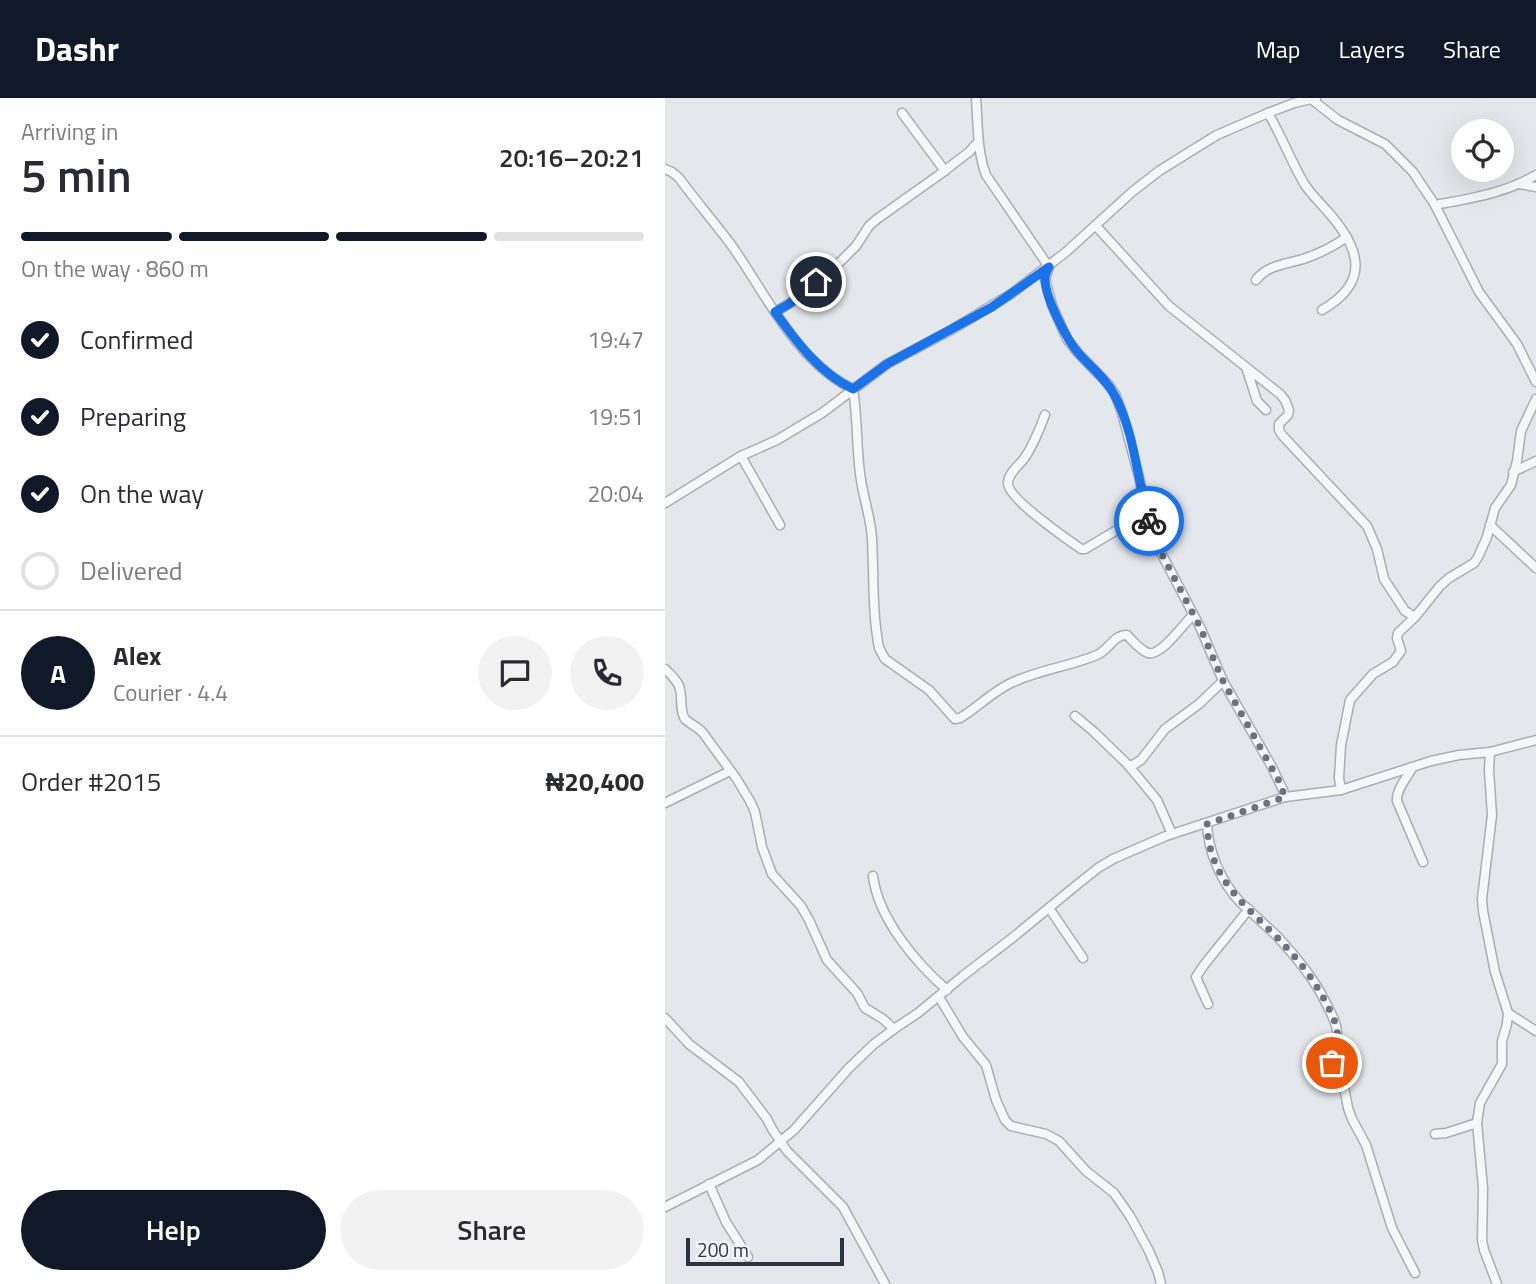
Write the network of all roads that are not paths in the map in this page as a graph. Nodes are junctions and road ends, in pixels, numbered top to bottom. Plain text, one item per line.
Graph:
1 (976, 98) edge
2 (1313, 99) edge
3 (902, 113) dead end
4 (1268, 113) junction
5 (978, 142) junction
6 (969, 152) junction
7 (981, 158) junction
8 (665, 169) edge
9 (945, 171) junction
10 (1536, 175) edge
11 (1519, 184) junction
12 (1536, 187) edge
13 (1435, 205) junction
14 (1095, 226) junction
15 (1347, 237) junction
16 (1049, 267) junction
17 (1256, 280) dead end
18 (1322, 310) dead end
19 (775, 312) junction
20 (1248, 370) junction
21 (1536, 382) edge
22 (853, 389) junction
23 (1536, 399) edge
24 (1265, 410) dead end
25 (1045, 415) dead end
26 (741, 456) junction
27 (1536, 461) edge
28 (1513, 472) junction
29 (665, 503) edge
30 (1147, 514) junction
31 (1490, 525) junction
32 (780, 526) dead end
33 (1536, 568) edge
34 (1193, 615) junction
35 (1415, 617) junction
36 (665, 668) edge
37 (1223, 681) junction
38 (1075, 716) dead end
39 (1536, 740) edge
40 (1490, 751) junction
41 (1128, 765) junction
42 (1413, 767) junction
43 (730, 771) junction
44 (1341, 790) junction
45 (1285, 797) junction
46 (665, 803) edge
47 (1207, 824) junction
48 (1172, 834) junction
49 (1423, 862) dead end
50 (873, 876) dead end
51 (1048, 908) junction
52 (1249, 909) junction
53 (1083, 958) dead end
54 (943, 993) junction
55 (1208, 1004) dead end
56 (1508, 1013) junction
57 (665, 1018) edge
58 (894, 1029) junction
59 (1536, 1031) edge
60 (1477, 1123) junction
61 (1435, 1134) dead end
62 (781, 1141) junction
63 (709, 1184) junction
64 (665, 1207) edge
65 (748, 1257) dead end
66 (1415, 1273) dead end
67 (885, 1284) edge
68 (1161, 1284) edge
69 (1497, 1284) edge

1 - 5 street
2 - 4 street
2 - 13 street
3 - 9 street
4 - 14 street
4 - 15 street
5 - 6 street
5 - 7 street
6 - 7 street
6 - 9 street
7 - 16 street
8 - 19 street
9 - 19 street
10 - 11 street
11 - 12 street
11 - 13 street
13 - 21 street
14 - 16 street
14 - 20 street
15 - 17 street
15 - 18 street
16 - 22 street
16 - 30 street
19 - 22 street
20 - 24 street
20 - 35 street
22 - 26 street
22 - 34 street
23 - 28 street
25 - 30 street
26 - 29 street
26 - 32 street
27 - 28 street
28 - 31 street
30 - 34 street
31 - 33 street
31 - 35 street
34 - 37 street
35 - 44 street
36 - 43 street
37 - 41 street
37 - 45 street
38 - 41 street
39 - 40 street
40 - 42 street
40 - 56 street
41 - 48 street
42 - 44 street
42 - 49 street
43 - 46 street
43 - 58 street
44 - 45 street
45 - 47 street
47 - 48 street
47 - 52 street
48 - 51 street
50 - 54 street
51 - 53 street
51 - 54 street
52 - 55 street
52 - 66 street
54 - 58 street
54 - 68 street
56 - 59 street
56 - 60 street
57 - 62 street
58 - 62 street
60 - 61 street
60 - 69 street
62 - 63 street
62 - 67 street
63 - 64 street
63 - 65 street

